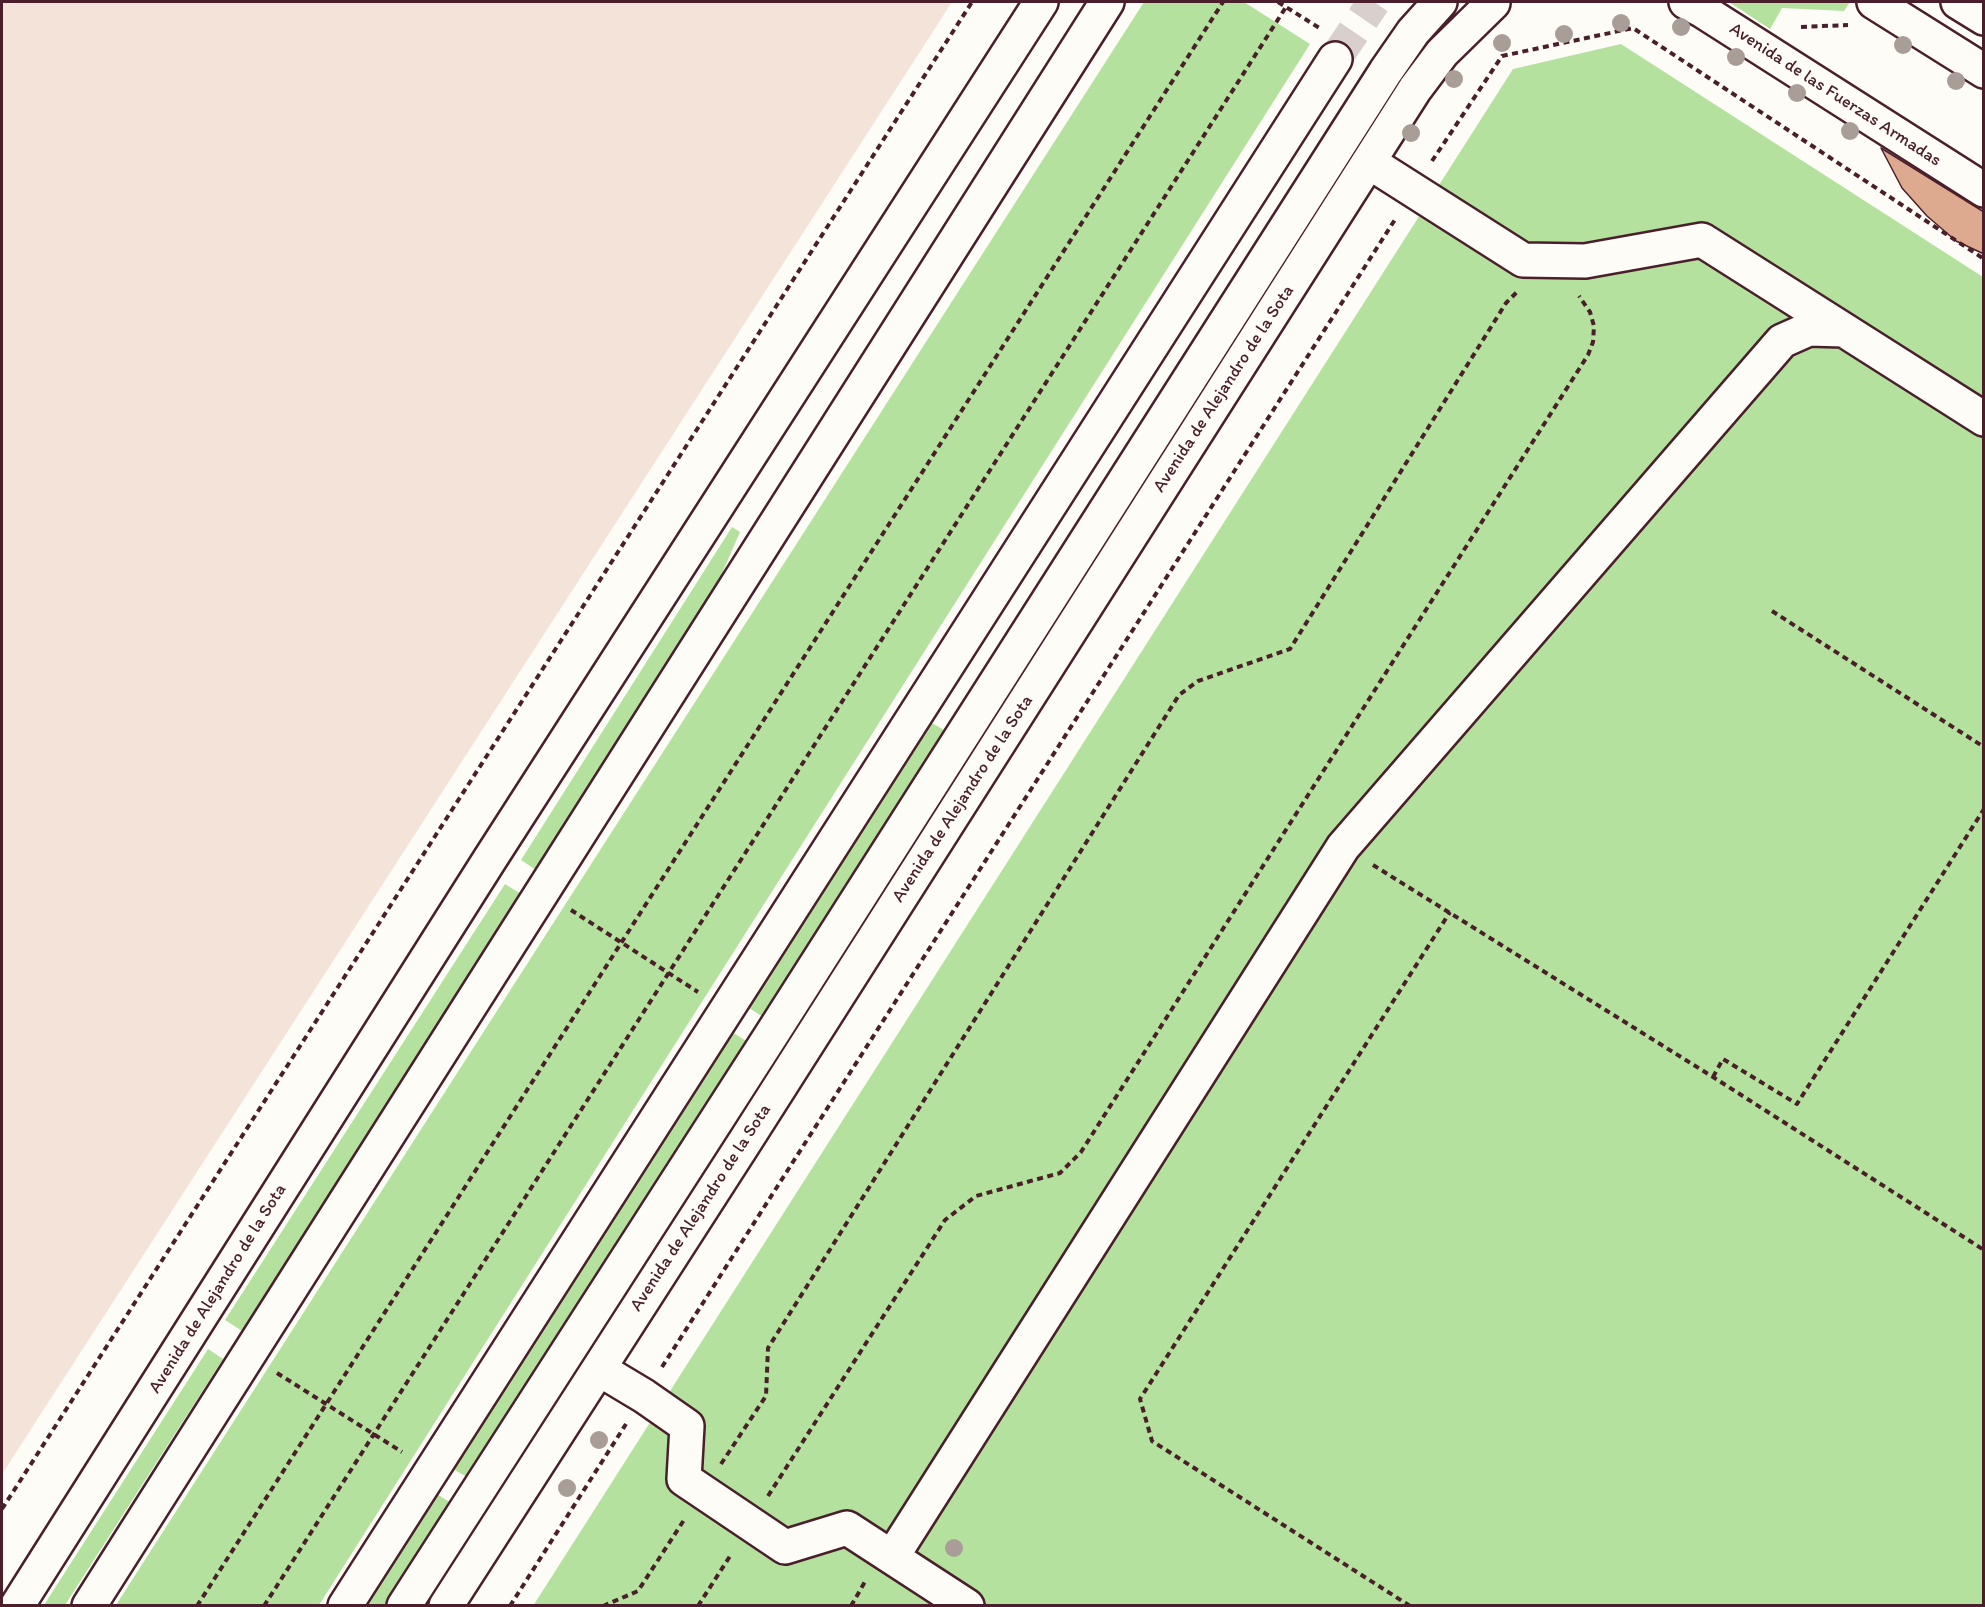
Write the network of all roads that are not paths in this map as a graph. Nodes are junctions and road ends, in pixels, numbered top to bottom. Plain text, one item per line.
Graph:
1 (1041, 2) edge
2 (1107, 2) edge
3 (1439, 2) edge
4 (1503, 2) edge
5 (1686, 2) edge
6 (1958, 2) edge
7 (1867, 13) edge
8 (1983, 18) edge
9 (1335, 59) tunnel mouth
10 (1983, 71) edge
11 (1369, 162) junction
12 (1983, 190) edge
13 (1844, 330) junction
14 (1983, 419) edge
15 (599, 1369) junction
16 (892, 1557) junction
17 (17, 1605) edge
18 (89, 1605) edge
19 (345, 1605) edge
20 (404, 1605) edge
21 (446, 1605) edge
22 (968, 1605) edge

1 - 17 street, Avenida de Alejandro de la Sota
2 - 18 street
3 - 4 street
3 - 20 street, Avenida de Alejandro de la Sota
4 - 11 street, Avenida de Alejandro de la Sota
5 - 12 street, Avenida de las Fuerzas Armadas
6 - 8 street
7 - 10 street
9 - 19 street
11 - 13 street
11 - 15 street, Avenida de Alejandro de la Sota
13 - 14 street
13 - 16 street
15 - 16 street
15 - 21 street, Avenida de Alejandro de la Sota
16 - 22 street

